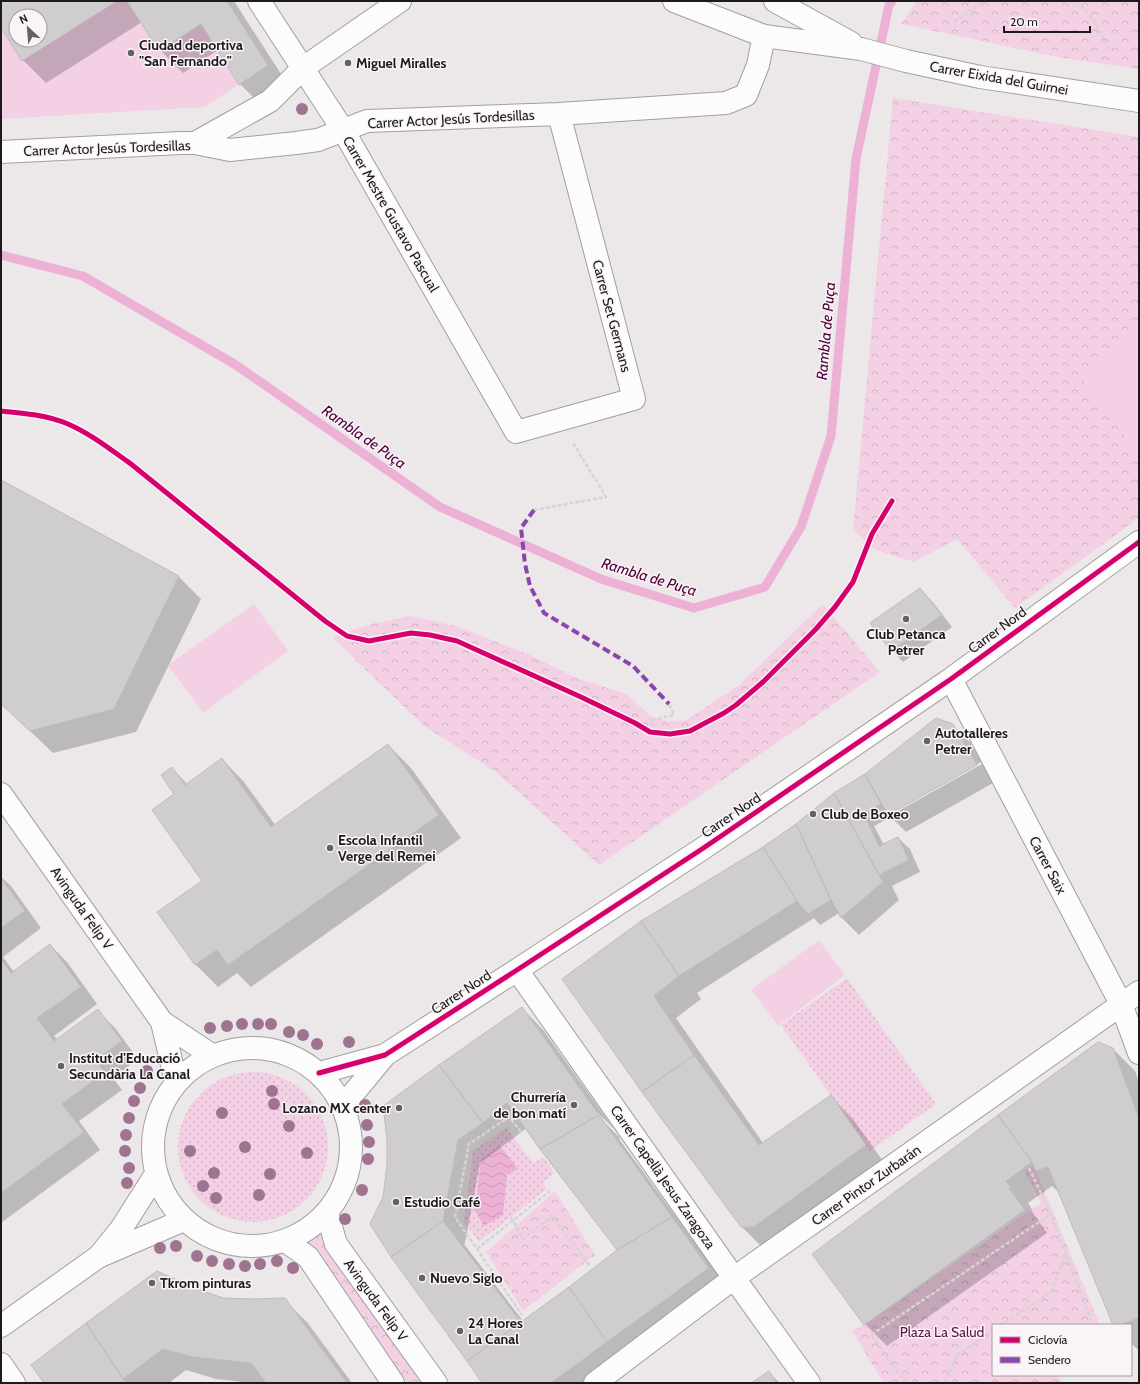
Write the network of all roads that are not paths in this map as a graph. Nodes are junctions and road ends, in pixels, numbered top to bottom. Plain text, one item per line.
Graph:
1 (259, 1) edge
2 (400, 1) edge
3 (674, 1) edge
4 (775, 1) edge
5 (799, 8) edge
6 (764, 36) junction
7 (861, 48) junction
8 (303, 68) junction
9 (1139, 101) edge
10 (559, 114) junction
11 (343, 130) junction
12 (195, 143) junction
13 (1, 152) edge
14 (516, 432) joint
15 (1139, 542) edge
16 (950, 679) junction
17 (1, 794) edge
18 (517, 970) junction
19 (1139, 992) edge
20 (1121, 1004) junction
21 (162, 1022) junction
22 (1139, 1053) edge
23 (385, 1055) junction
24 (213, 1056) junction
25 (319, 1073) junction
26 (176, 1082) junction
27 (343, 1106) junction
28 (156, 1174) junction
29 (326, 1212) junction
30 (184, 1220) junction
31 (285, 1241) junction
32 (98, 1257) junction
33 (734, 1278) junction
34 (1, 1326) edge
35 (1, 1364) edge
36 (14, 1383) edge
37 (393, 1383) edge
38 (436, 1383) edge
39 (595, 1383) edge
40 (809, 1383) edge

1 - 8 street, Carrer Mestre Gustavo Pascual
2 - 8 street
3 - 6 street
4 - 5 street
5 - 7 street
6 - 7 street
6 - 10 street, Carrer Actor Jesús Tordesillas
7 - 9 street, Carrer Eixida del Guirnei
8 - 11 street, Carrer Mestre Gustavo Pascual
8 - 12 street
10 - 11 street, Carrer Actor Jesús Tordesillas
10 - 14 street, Carrer Set Germans
11 - 12 street, Carrer Actor Jesús Tordesillas
11 - 14 street, Carrer Mestre Gustavo Pascual
12 - 13 street, Carrer Actor Jesús Tordesillas
15 - 16 street, Carrer Nord
16 - 18 street, Carrer Nord
16 - 20 street, Carrer Saix
17 - 21 street, Avinguda Felip V
18 - 23 street, Carrer Nord
18 - 33 street, Carrer Capellà Jesus Zaragoza
19 - 20 street, Carrer Pintor Zurbarán
20 - 22 street, Carrer Saix
20 - 33 street, Carrer Pintor Zurbarán
21 - 24 street, Avinguda Felip V
21 - 26 street, Avinguda Felip V
23 - 25 street, Carrer Nord
23 - 27 street, Carrer Nord
24 - 25 street
24 - 26 street
25 - 27 street
26 - 28 street
27 - 29 street
28 - 30 street
28 - 32 street
29 - 31 street
29 - 38 street, Avinguda Felip V
30 - 31 street
30 - 32 street
31 - 37 street
32 - 34 street
33 - 39 street, Carrer Pintor Zurbarán
33 - 40 street, Carrer Capellà Jesus Zaragoza
35 - 36 street

